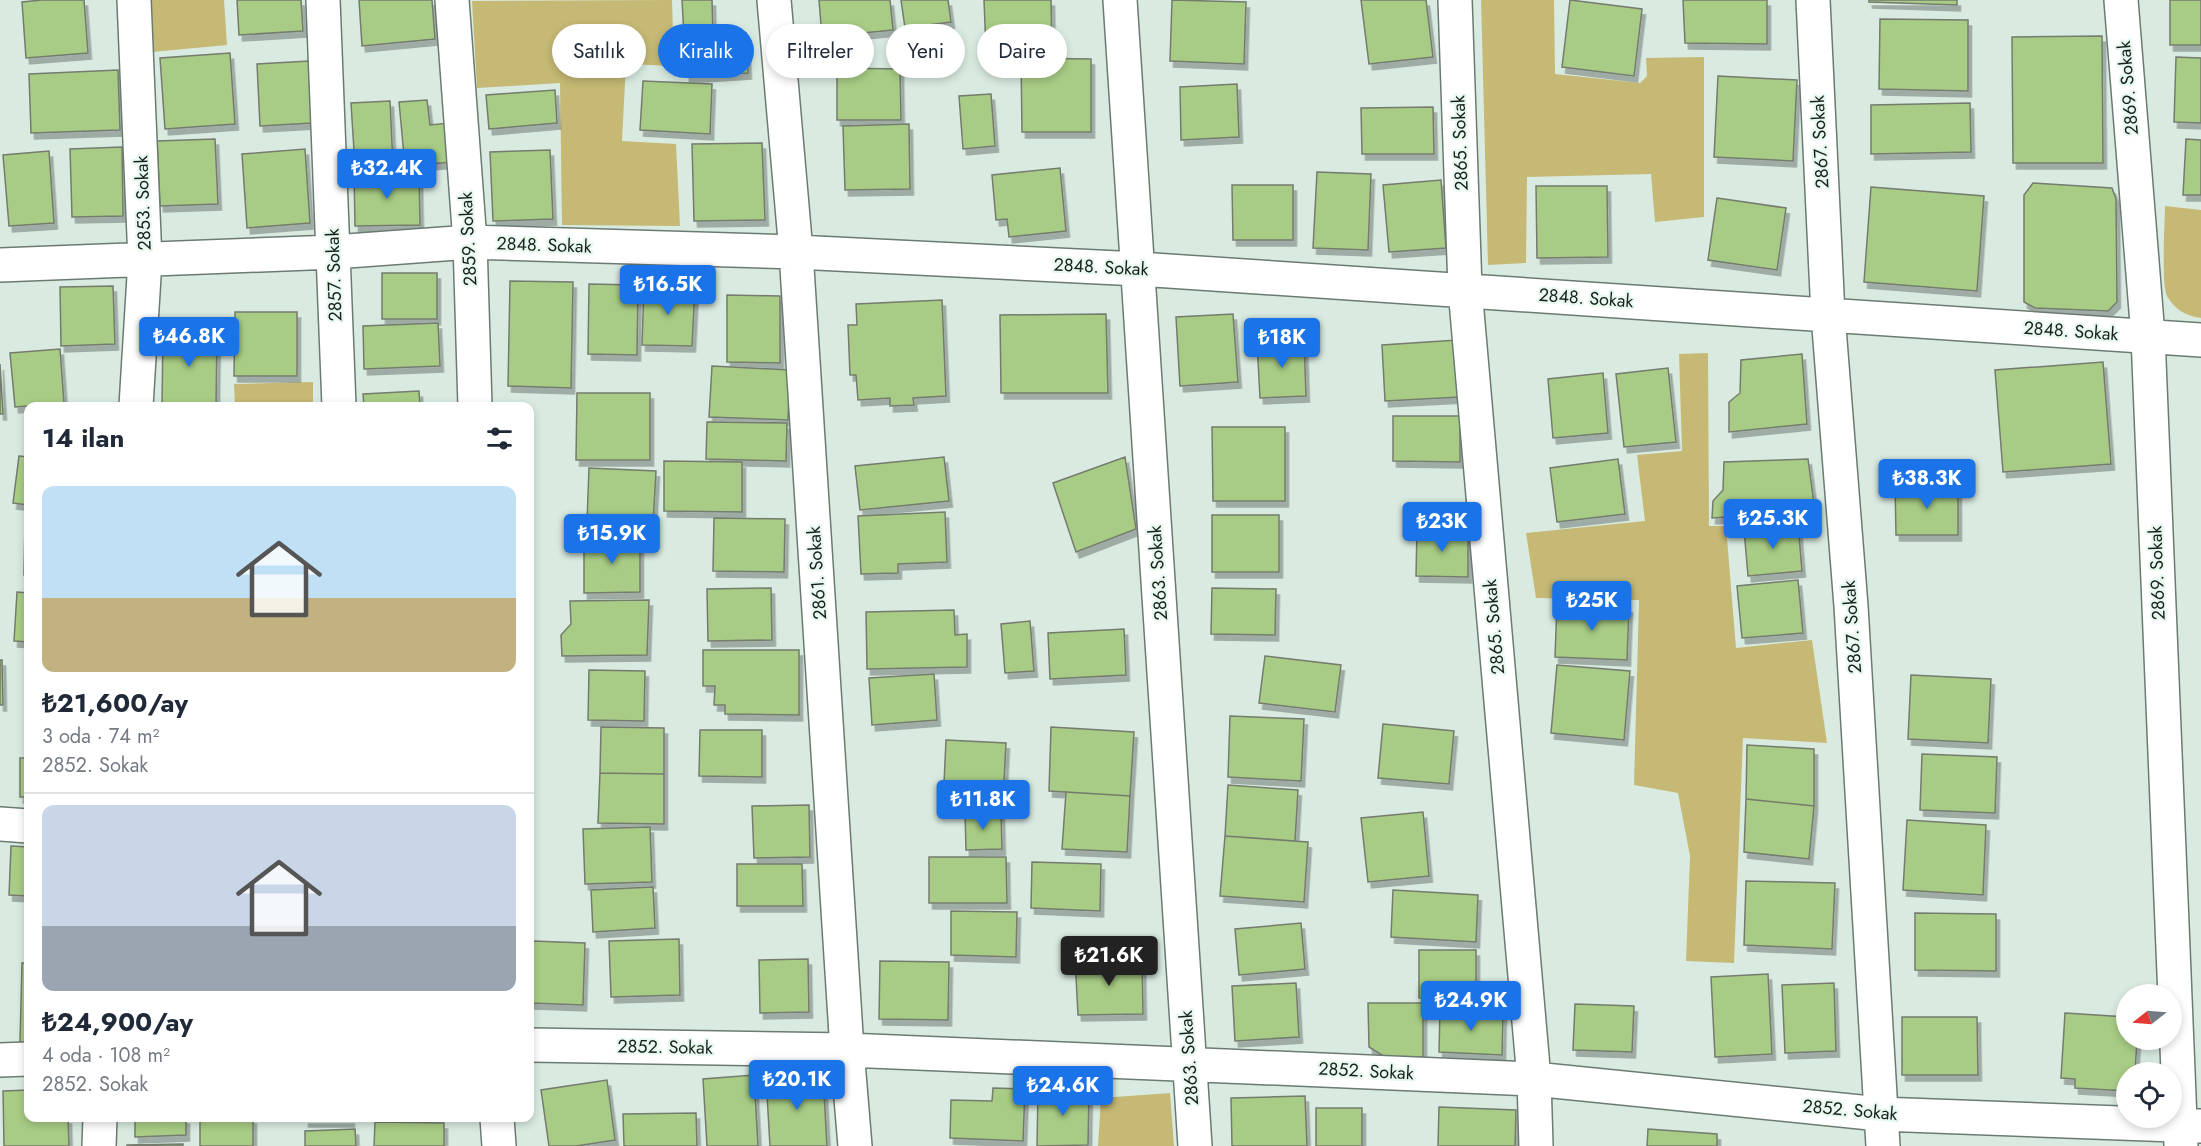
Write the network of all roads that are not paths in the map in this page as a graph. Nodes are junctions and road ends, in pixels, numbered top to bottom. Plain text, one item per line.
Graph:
1 (134, 0) edge
2 (323, 0) edge
3 (452, 0) edge
4 (774, 0) edge
5 (1120, 0) edge
6 (1455, 0) edge
7 (1813, 0) edge
8 (2121, 0) edge
9 (470, 242) junction
10 (334, 252) junction
11 (796, 252) junction
12 (145, 260) junction
13 (0, 265) edge
14 (1139, 269) junction
15 (1465, 289) junction
16 (1828, 315) junction
17 (2148, 336) junction
18 (2201, 340) edge
19 (136, 402) edge
20 (339, 402) edge
21 (475, 402) edge
22 (0, 824) edge
23 (24, 826) edge
24 (534, 1045) edge
25 (847, 1050) junction
26 (24, 1059) edge
27 (0, 1060) edge
28 (1189, 1063) junction
29 (1534, 1079) junction
30 (1880, 1114) junction
31 (100, 1122) edge
32 (497, 1122) edge
33 (2187, 1132) edge
34 (99, 1146) edge
35 (499, 1146) edge
36 (855, 1146) edge
37 (1195, 1146) edge
38 (1536, 1146) edge
39 (1883, 1146) edge

1 - 12 street, 2853. Sokak
2 - 10 street, 2857. Sokak
3 - 9 street, 2859. Sokak
4 - 11 street, 2861. Sokak
5 - 14 street, 2863. Sokak
6 - 15 street, 2865. Sokak
7 - 16 street, 2867. Sokak
8 - 17 street, 2869. Sokak
9 - 10 street, 2848. Sokak
9 - 11 street, 2848. Sokak
9 - 21 street, 2859. Sokak
10 - 12 street, 2848. Sokak
10 - 20 street, 2857. Sokak
11 - 14 street, 2848. Sokak
11 - 25 street, 2861. Sokak
12 - 13 street, 2848. Sokak
12 - 19 street, 2853. Sokak
14 - 15 street, 2848. Sokak
14 - 28 street, 2863. Sokak
15 - 16 street, 2848. Sokak
15 - 29 street, 2865. Sokak
16 - 17 street, 2848. Sokak
16 - 30 street, 2867. Sokak
17 - 18 street, 2848. Sokak
17 - 33 street, 2869. Sokak
22 - 23 street
24 - 25 street, 2852. Sokak
25 - 28 street, 2852. Sokak
25 - 36 street, 2861. Sokak
26 - 27 street
28 - 29 street, 2852. Sokak
28 - 37 street, 2863. Sokak
29 - 30 street, 2852. Sokak
29 - 38 street, 2865. Sokak
30 - 33 street, 2852. Sokak
30 - 39 street, 2867. Sokak
31 - 34 street
32 - 35 street

